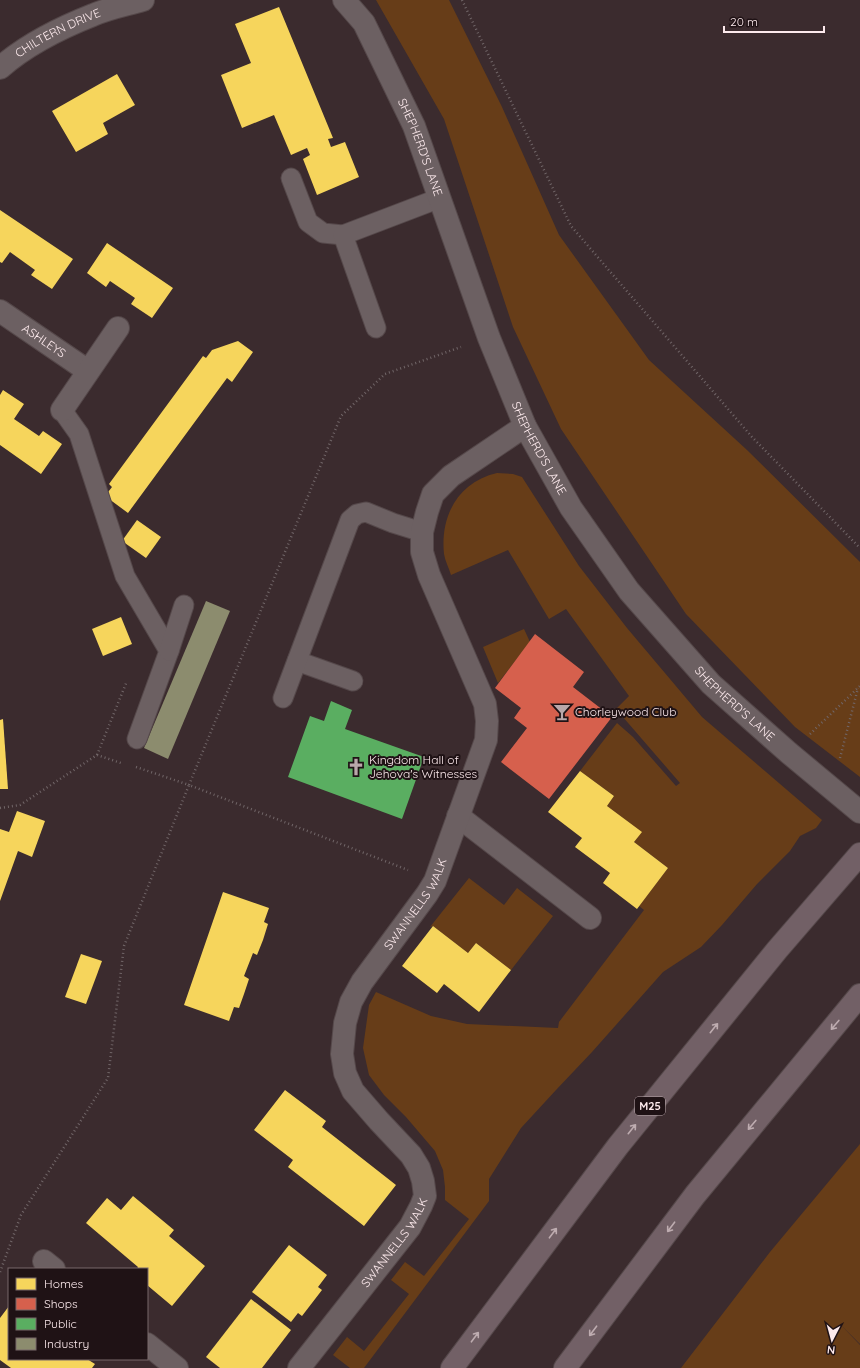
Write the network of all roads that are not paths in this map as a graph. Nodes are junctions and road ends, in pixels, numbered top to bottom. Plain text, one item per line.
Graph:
1 (143, 0) edge
2 (344, 0) edge
3 (0, 68) edge
4 (291, 178) dead end
5 (440, 198) junction
6 (344, 235) junction
7 (0, 311) edge
8 (118, 328) dead end
9 (376, 328) dead end
10 (88, 371) junction
11 (62, 410) joint
12 (525, 426) junction
13 (422, 532) junction
14 (184, 605) dead end
15 (169, 651) junction
16 (297, 661) junction
17 (353, 681) dead end
18 (283, 698) dead end
19 (137, 739) dead end
20 (860, 812) edge
21 (458, 816) junction
22 (860, 854) edge
23 (590, 918) dead end
24 (860, 995) edge
25 (148, 1345) edge
26 (177, 1368) edge
27 (299, 1368) edge
28 (452, 1368) edge
29 (565, 1368) edge

1 - 3 street, CHILTERN DRIVE
2 - 5 street, SHEPHERD'S LANE
4 - 6 lane
5 - 6 lane
5 - 12 street, SHEPHERD'S LANE
6 - 9 lane
7 - 10 street, ASHLEYS
8 - 10 street
10 - 11 street
11 - 15 lane
12 - 13 street, SWANNELLS WALK
12 - 20 street, SHEPHERD'S LANE
13 - 16 lane
13 - 21 street, SWANNELLS WALK
14 - 15 lane
15 - 19 lane
16 - 17 lane
16 - 18 lane
21 - 23 street
21 - 27 street, SWANNELLS WALK
28 -> 22 highway, M25
24 -> 29 highway
25 - 26 street

